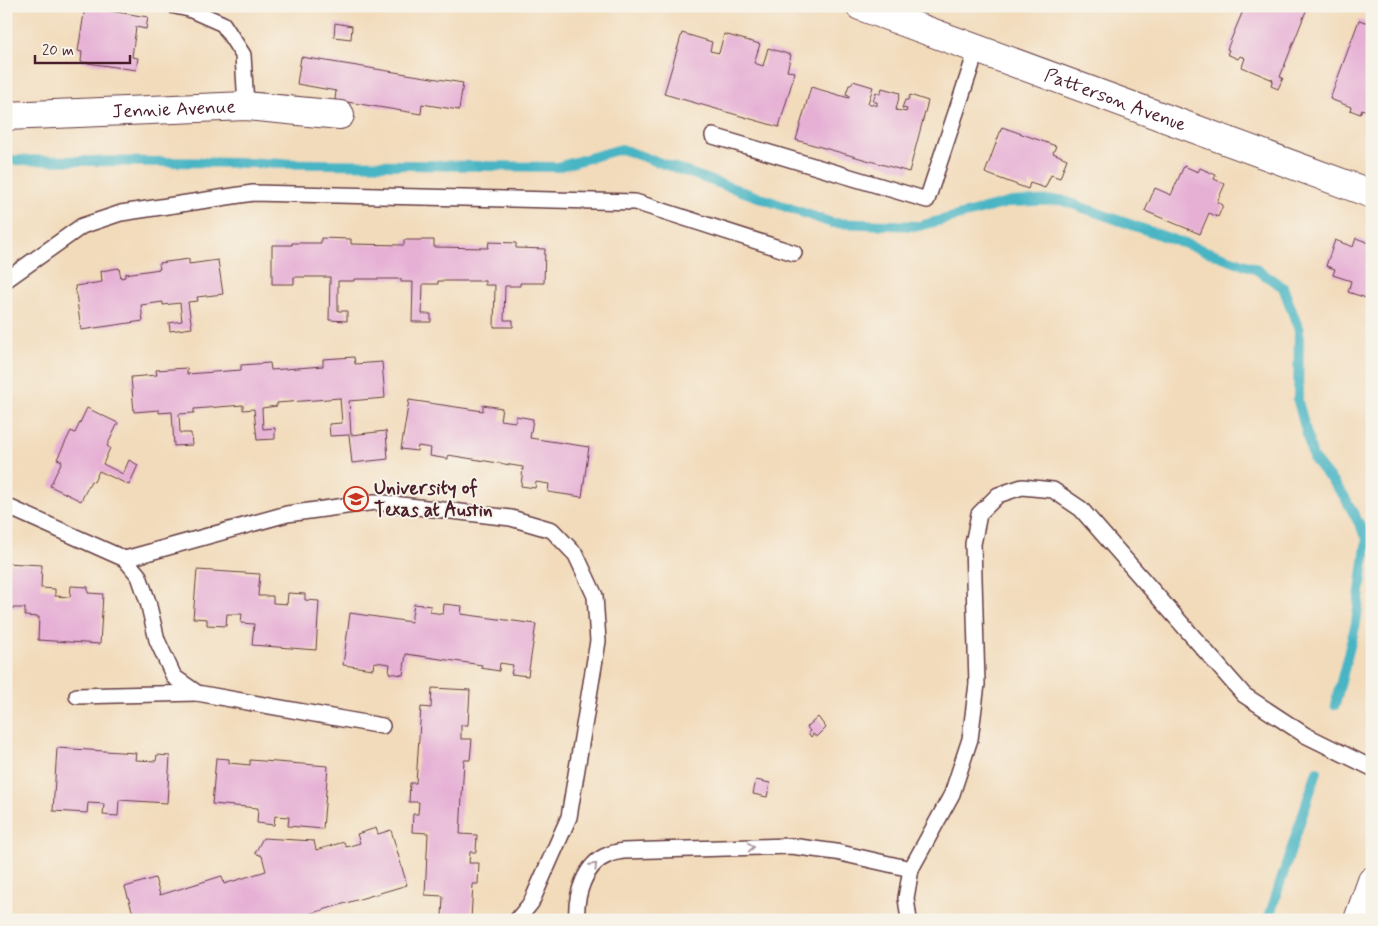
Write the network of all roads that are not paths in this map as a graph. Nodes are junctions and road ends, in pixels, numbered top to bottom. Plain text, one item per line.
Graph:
1 (175, 6) edge
2 (860, 6) edge
3 (977, 49) junction
4 (246, 106) junction
5 (340, 115) dead end
6 (6, 116) edge
7 (714, 136) dead end
8 (1371, 193) edge
9 (794, 253) dead end
10 (6, 280) edge
11 (6, 506) edge
12 (124, 559) junction
13 (198, 693) junction
14 (77, 696) dead end
15 (382, 726) dead end
16 (1372, 768) edge
17 (911, 869) junction
18 (1372, 881) edge
19 (517, 920) edge
20 (577, 920) edge
21 (909, 920) edge
22 (1358, 920) edge

1 - 4 lane
2 - 3 street, Patterson Avenue
3 - 7 lane
3 - 8 street, Patterson Avenue
4 - 5 street, Jennie Avenue
4 - 6 street, Jennie Avenue
9 - 10 lane
11 - 12 lane
12 - 13 lane
12 - 19 lane
13 - 14 lane
13 - 15 lane
16 - 17 lane
20 -> 17 lane
17 - 21 lane
18 - 22 street

